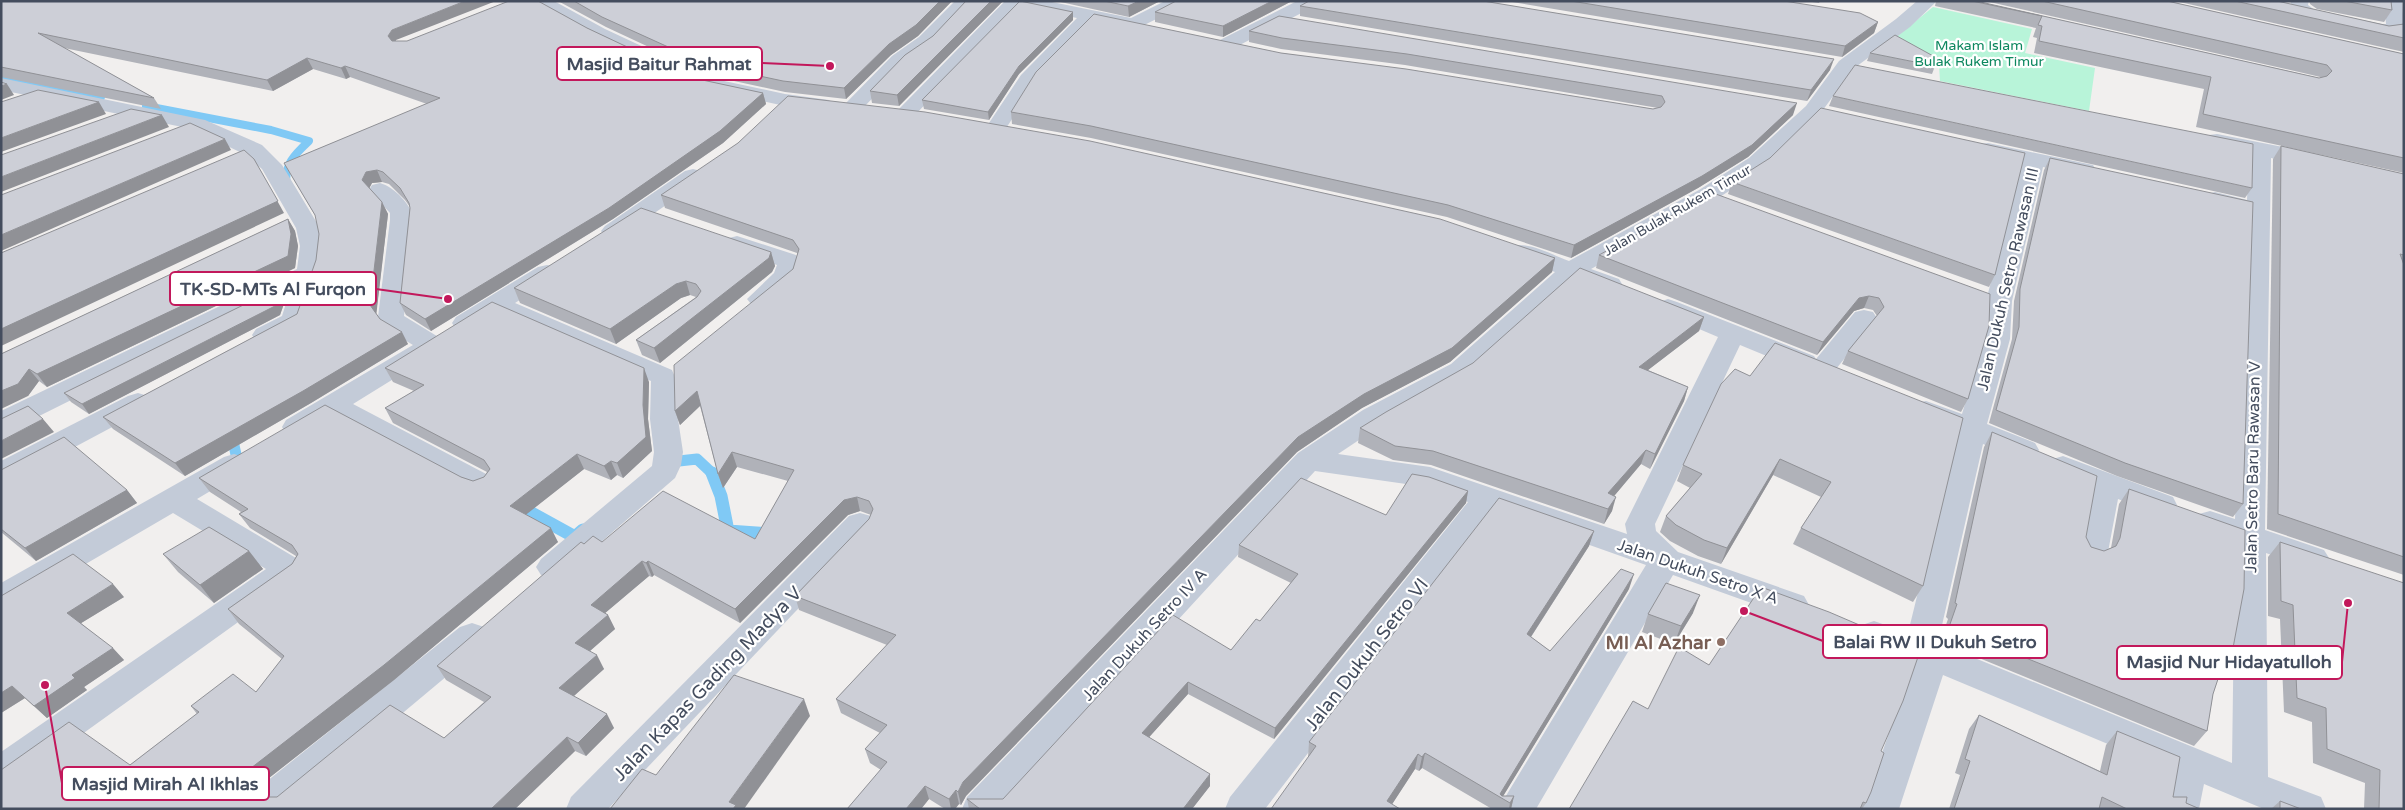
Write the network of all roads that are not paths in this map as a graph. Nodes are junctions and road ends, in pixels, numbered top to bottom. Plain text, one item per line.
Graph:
1 (540, 1) edge
2 (966, 1) edge
3 (1179, 1) edge
4 (1311, 1) edge
5 (1928, 1) edge
6 (2393, 1) edge
7 (1025, 2) edge
8 (2298, 8) edge
9 (1089, 17) junction
10 (1275, 19) junction
11 (1874, 19) edge
12 (1134, 24) junction
13 (1305, 24) edge
14 (1902, 24) junction
15 (1158, 31) edge
16 (1253, 51) edge
17 (1836, 63) junction
18 (1, 65) edge
19 (1875, 70) edge
20 (1, 84) edge
21 (125, 91) edge
22 (43, 93) junction
23 (785, 100) junction
24 (10, 106) edge
25 (852, 108) junction
26 (137, 111) junction
27 (890, 113) junction
28 (927, 117) edge
29 (765, 118) edge
30 (100, 124) edge
31 (198, 124) junction
32 (997, 130) edge
33 (2202, 137) edge
34 (162, 138) edge
35 (1967, 144) edge
36 (2260, 148) junction
37 (254, 150) junction
38 (2034, 158) junction
39 (716, 160) edge
40 (227, 162) edge
41 (2337, 165) edge
42 (2102, 174) edge
43 (380, 190) dead end
44 (1707, 195) junction
45 (2199, 196) edge
46 (1734, 205) edge
47 (2258, 209) junction
48 (643, 211) junction
49 (670, 220) edge
50 (715, 235) edge
51 (596, 241) edge
52 (1500, 245) edge
53 (563, 262) edge
54 (1573, 269) junction
55 (308, 273) junction
56 (496, 304) junction
57 (741, 314) edge
58 (1864, 318) dead end
59 (1733, 333) junction
60 (643, 339) edge
61 (430, 344) junction
62 (240, 348) edge
63 (618, 357) junction
64 (1822, 368) junction
65 (1849, 379) edge
66 (160, 390) edge
67 (1902, 400) edge
68 (333, 405) junction
69 (1, 423) edge
70 (1972, 428) junction
71 (1308, 460) junction
72 (1, 474) edge
73 (480, 483) edge
74 (2106, 485) junction
75 (1488, 498) junction
76 (174, 499) junction
77 (860, 524) dead end
78 (2250, 537) junction
79 (2093, 552) edge
80 (1666, 559) junction
81 (2340, 567) edge
82 (528, 588) edge
83 (1, 598) edge
84 (490, 620) edge
85 (1927, 653) junction
86 (2190, 762) junction
87 (2250, 770) junction
88 (1, 772) edge
89 (260, 809) edge
90 (584, 809) edge
91 (980, 809) edge
92 (1243, 809) edge
93 (1516, 809) edge
94 (1880, 809) edge
95 (2180, 809) edge
96 (2308, 809) edge

1 - 23 street
2 - 25 street
3 - 12 street
4 - 10 street
5 - 14 street, Jalan Bulak Rukem Timur
6 - 8 street
7 - 9 street
7 - 27 street
9 - 12 street
9 - 32 street
10 - 13 street
10 - 16 street
11 - 14 street
12 - 15 street
14 - 17 street, Jalan Bulak Rukem Timur
17 - 19 street
17 - 44 street, Jalan Bulak Rukem Timur
18 - 21 street
20 - 22 street
22 - 24 street
22 - 26 street
23 - 25 street
23 - 29 street
25 - 27 street
26 - 30 street
26 - 31 street
27 - 28 street
31 - 34 street
31 - 37 street
33 - 36 street
35 - 38 street
36 - 41 street
36 - 47 street, Jalan Setro Baru Rawasan V
37 - 40 street
37 - 55 street
38 - 42 street
38 - 70 street, Jalan Dukuh Setro Rawasan III
39 - 48 street
43 - 61 street
44 - 46 street
44 - 54 street, Jalan Bulak Rukem Timur
45 - 47 street
47 - 78 street, Jalan Setro Baru Rawasan V
48 - 49 street
48 - 51 street
50 - 57 street
52 - 54 street
53 - 56 street
54 - 59 street
54 - 71 street, Jalan Bulak Rukem Timur
55 - 62 street
55 - 69 street
56 - 61 street
56 - 63 street
58 - 64 street
59 - 64 street
59 - 80 street
60 - 63 street
61 - 68 street
63 - 82 street
64 - 65 street
66 - 72 street
67 - 70 street
68 - 73 street
68 - 76 street
70 - 74 street
70 - 85 street, Jalan Dukuh Setro Rawasan III
71 - 75 street, Jalan Dukuh Setro X A
71 - 91 street, Jalan Dukuh Setro IV A
74 - 78 street
74 - 79 street
75 - 80 street, Jalan Dukuh Setro X A
75 - 92 street, Jalan Dukuh Setro VI
76 - 83 street
76 - 88 street
77 - 90 street, Jalan Kapas Gading Madya V
78 - 81 street
78 - 87 street, Jalan Setro Baru Rawasan V
80 - 85 street, Jalan Dukuh Setro X A
80 - 93 street
84 - 89 street
85 - 86 street, Jalan Dukuh Setro X A
85 - 94 street, Jalan Dukuh Setro Rawasan III
86 - 87 street, Jalan Dukuh Setro X A
86 - 95 street
87 - 96 street, Jalan Dukuh Setro X A

